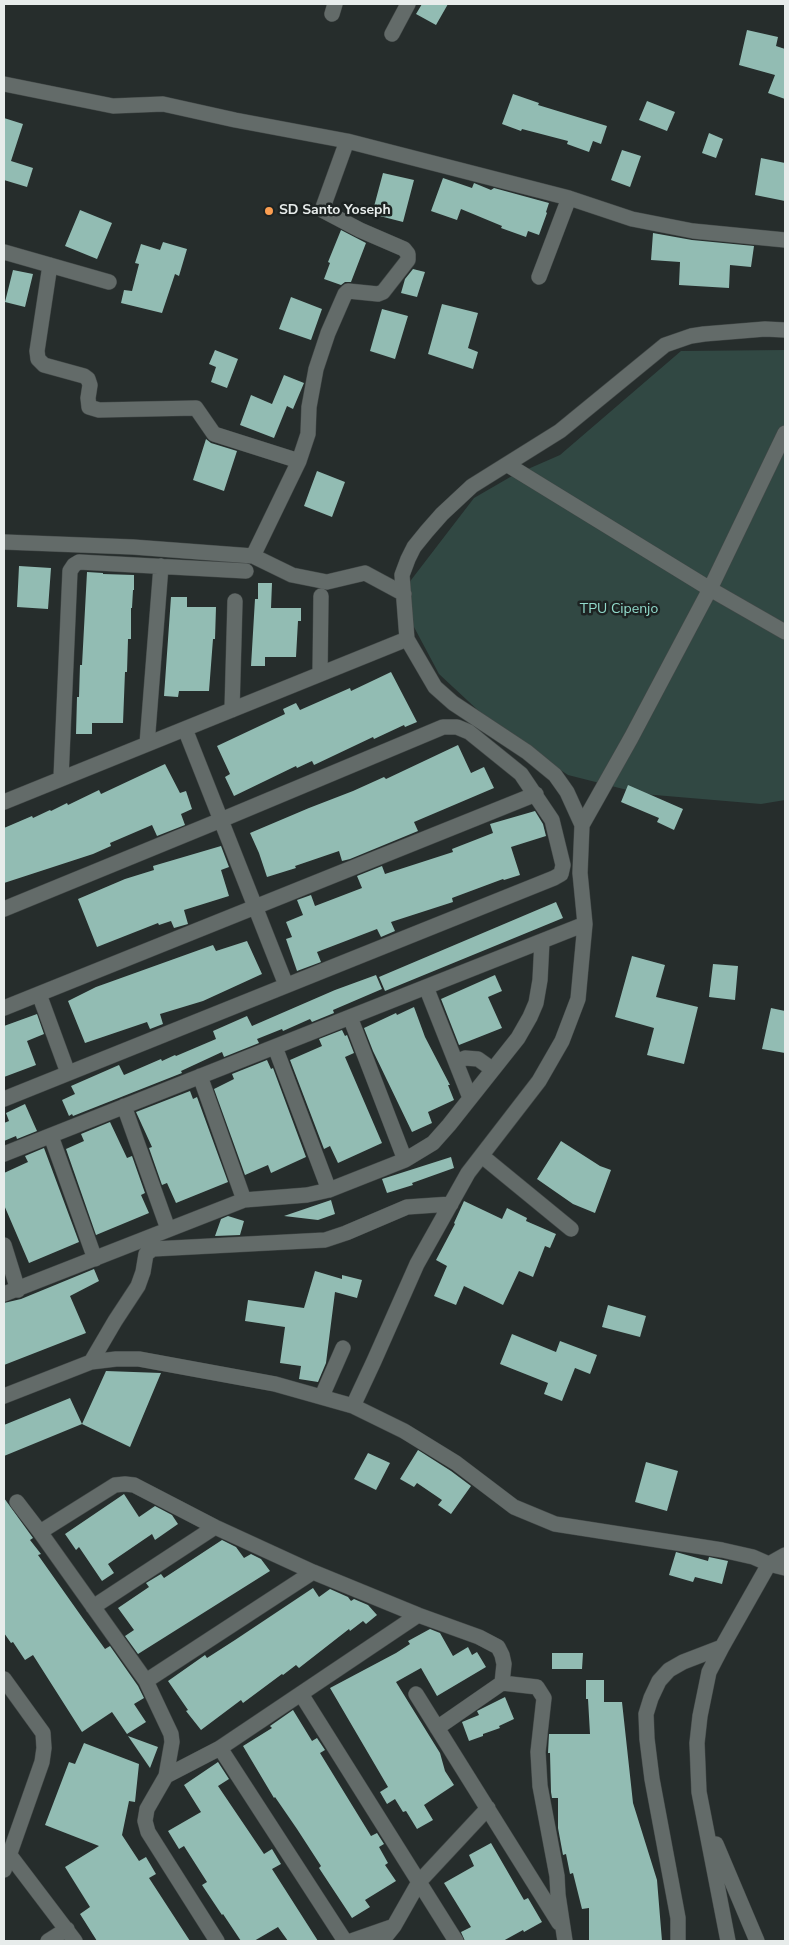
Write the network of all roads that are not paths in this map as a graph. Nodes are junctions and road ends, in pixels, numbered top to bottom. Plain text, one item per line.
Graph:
1 (408, 4) edge
2 (392, 34) dead end
3 (4, 84) edge
4 (347, 141) junction
5 (569, 198) junction
6 (785, 240) edge
7 (4, 252) edge
8 (50, 265) junction
9 (539, 277) dead end
10 (109, 282) dead end
11 (785, 330) edge
12 (785, 433) edge
13 (299, 461) junction
14 (508, 465) junction
15 (4, 542) edge
16 (253, 556) junction
17 (161, 566) junction
18 (246, 571) dead end
19 (710, 589) junction
20 (404, 594) junction
21 (321, 596) dead end
22 (235, 601) dead end
23 (785, 632) edge
24 (407, 640) junction
25 (320, 674) junction
26 (232, 710) junction
27 (185, 729) junction
28 (147, 744) junction
29 (61, 778) junction
30 (536, 794) junction
31 (4, 802) edge
32 (221, 820) junction
33 (582, 825) junction
34 (255, 906) junction
35 (4, 909) edge
36 (585, 924) junction
37 (542, 941) junction
38 (286, 985) junction
39 (426, 987) junction
40 (39, 994) junction
41 (4, 1008) edge
42 (350, 1017) junction
43 (275, 1047) junction
44 (456, 1062) junction
45 (492, 1069) junction
46 (68, 1073) junction
47 (200, 1076) junction
48 (470, 1098) junction
49 (4, 1099) edge
50 (124, 1106) junction
51 (51, 1136) junction
52 (4, 1154) edge
53 (482, 1156) junction
54 (405, 1160) junction
55 (329, 1190) junction
56 (244, 1200) junction
57 (451, 1204) junction
58 (571, 1228) dead end
59 (168, 1229) junction
60 (4, 1245) edge
61 (95, 1259) junction
62 (11, 1292) edge
63 (343, 1348) dead end
64 (91, 1362) junction
65 (4, 1396) edge
66 (322, 1396) junction
67 (352, 1406) junction
68 (17, 1502) dead end
69 (215, 1527) junction
70 (40, 1532) junction
71 (785, 1555) edge
72 (769, 1564) junction
73 (785, 1568) edge
74 (313, 1572) junction
75 (93, 1607) junction
76 (418, 1615) junction
77 (722, 1648) junction
78 (4, 1679) edge
79 (146, 1681) junction
80 (502, 1684) junction
81 (301, 1694) junction
82 (416, 1694) dead end
83 (438, 1728) junction
84 (220, 1748) junction
85 (166, 1776) junction
86 (488, 1808) junction
87 (705, 1817) junction
88 (10, 1854) junction
89 (4, 1870) edge
90 (419, 1882) junction
91 (394, 1926) junction
92 (71, 1935) edge
93 (563, 1935) edge
94 (48, 1941) edge
95 (217, 1941) edge
96 (345, 1941) edge
97 (351, 1941) edge
98 (382, 1941) edge
99 (456, 1941) edge
100 (678, 1941) edge
101 (728, 1941) edge
102 (757, 1941) edge

1 - 2 street
3 - 4 street
4 - 5 street
4 - 13 street
5 - 6 street
5 - 9 street
7 - 8 street
8 - 10 street
8 - 13 street
11 - 14 street
12 - 19 street
13 - 16 street
14 - 19 street
14 - 20 street
15 - 16 street
16 - 20 street
17 - 18 street
17 - 28 street
17 - 29 street
19 - 23 street
19 - 33 street
20 - 24 street
21 - 25 street
22 - 26 street
24 - 25 street
24 - 33 street
25 - 26 street
26 - 27 street
27 - 28 street
27 - 32 street
28 - 29 street
29 - 31 street
30 - 32 street
30 - 34 street
30 - 38 street
32 - 34 street
32 - 35 street
33 - 36 street
34 - 38 street
34 - 40 street
36 - 37 street
36 - 53 street
37 - 39 street
37 - 45 street
38 - 46 street
39 - 42 street
39 - 44 street
40 - 41 street
40 - 46 street
42 - 43 street
42 - 54 street
43 - 47 street
43 - 55 street
44 - 45 street
44 - 48 street
45 - 48 street
46 - 49 street
47 - 50 street
47 - 56 street
48 - 54 street
50 - 51 street
50 - 59 street
51 - 52 street
51 - 61 street
53 - 57 street
53 - 58 street
54 - 55 street
55 - 56 street
56 - 59 street
57 - 64 street
57 - 67 street
59 - 61 street
60 - 62 street
61 - 62 street
63 - 66 street
64 - 65 street
64 - 66 street
66 - 67 street
67 - 72 street
68 - 70 street
69 - 70 street
69 - 74 street
69 - 75 street
70 - 75 street
71 - 72 street
72 - 73 street
72 - 77 street
74 - 76 street
74 - 79 street
75 - 79 street
76 - 80 street
76 - 81 street
77 - 87 street
77 - 100 street
78 - 88 street
79 - 85 street
80 - 83 street
80 - 93 street
81 - 84 street
81 - 90 street
82 - 83 street
83 - 86 street
84 - 85 street
84 - 96 street
85 - 95 street
86 - 90 street
86 - 93 street
87 - 101 street
87 - 102 street
88 - 89 street
88 - 92 street
90 - 91 street
90 - 99 street
91 - 97 street
91 - 98 street
92 - 94 street

